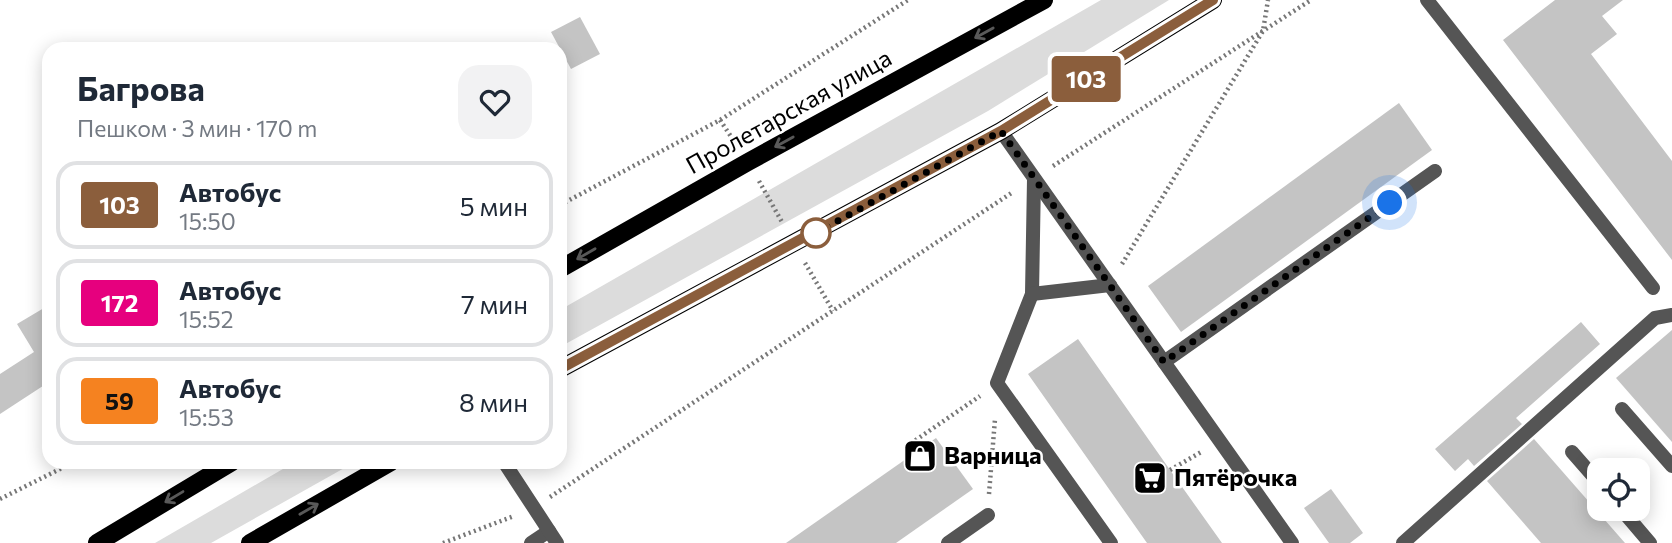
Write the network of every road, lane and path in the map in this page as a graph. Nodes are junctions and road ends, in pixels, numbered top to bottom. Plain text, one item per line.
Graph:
1 (908, 0) edge
2 (1044, 0) edge
3 (1213, 0) edge
4 (1268, 0) edge
5 (1311, 0) edge
6 (1427, 0) edge
7 (1263, 31) junction
8 (720, 120) junction
9 (1001, 131) junction
10 (748, 162) junction
11 (1435, 171) dead end
12 (1034, 178) junction
13 (567, 201) edge
14 (795, 245) junction
15 (567, 265) edge
16 (1110, 285) junction
17 (1653, 288) dead end
18 (1032, 294) junction
19 (833, 311) junction
20 (1672, 316) edge
21 (1164, 362) junction
22 (567, 365) edge
23 (998, 383) junction
24 (1622, 409) dead end
25 (1220, 441) junction
26 (916, 452) dead end
27 (1572, 452) dead end
28 (1672, 466) edge
29 (60, 469) edge
30 (220, 469) edge
31 (379, 469) edge
32 (509, 469) edge
33 (1587, 469) edge
34 (1170, 470) dead end
35 (0, 499) edge
36 (534, 508) junction
37 (988, 515) joint
38 (1631, 521) edge
39 (553, 537) edge
40 (97, 543) edge
41 (250, 543) edge
42 (443, 543) edge
43 (531, 543) edge
44 (948, 543) edge
45 (1111, 543) edge
46 (1292, 543) edge
47 (1403, 543) edge
48 (1650, 543) edge

1 - 8 path
2 -> 10 main road, Пролетарская улица
3 - 9 main road
4 - 7 path
5 - 7 path
6 - 17 street
7 - 12 path
7 - 16 path
8 - 10 path
8 - 13 path
9 - 12 street
9 - 14 main road
10 - 14 path
10 -> 15 main road, Пролетарская улица
11 - 21 street
12 - 16 street
12 - 18 street
12 - 19 path
14 - 19 path
14 - 22 main road
16 - 18 street
16 - 21 street
18 - 23 street
19 - 36 path
20 - 47 street
21 - 25 street
23 - 26 path
23 - 37 path
23 - 45 street
24 - 28 street
25 - 34 path
25 - 46 street
27 - 33 street
29 - 35 path
30 -> 40 main road
41 -> 31 main road
32 - 36 street
36 - 39 street
36 - 42 path
37 - 44 street
38 - 48 street
39 - 43 street

